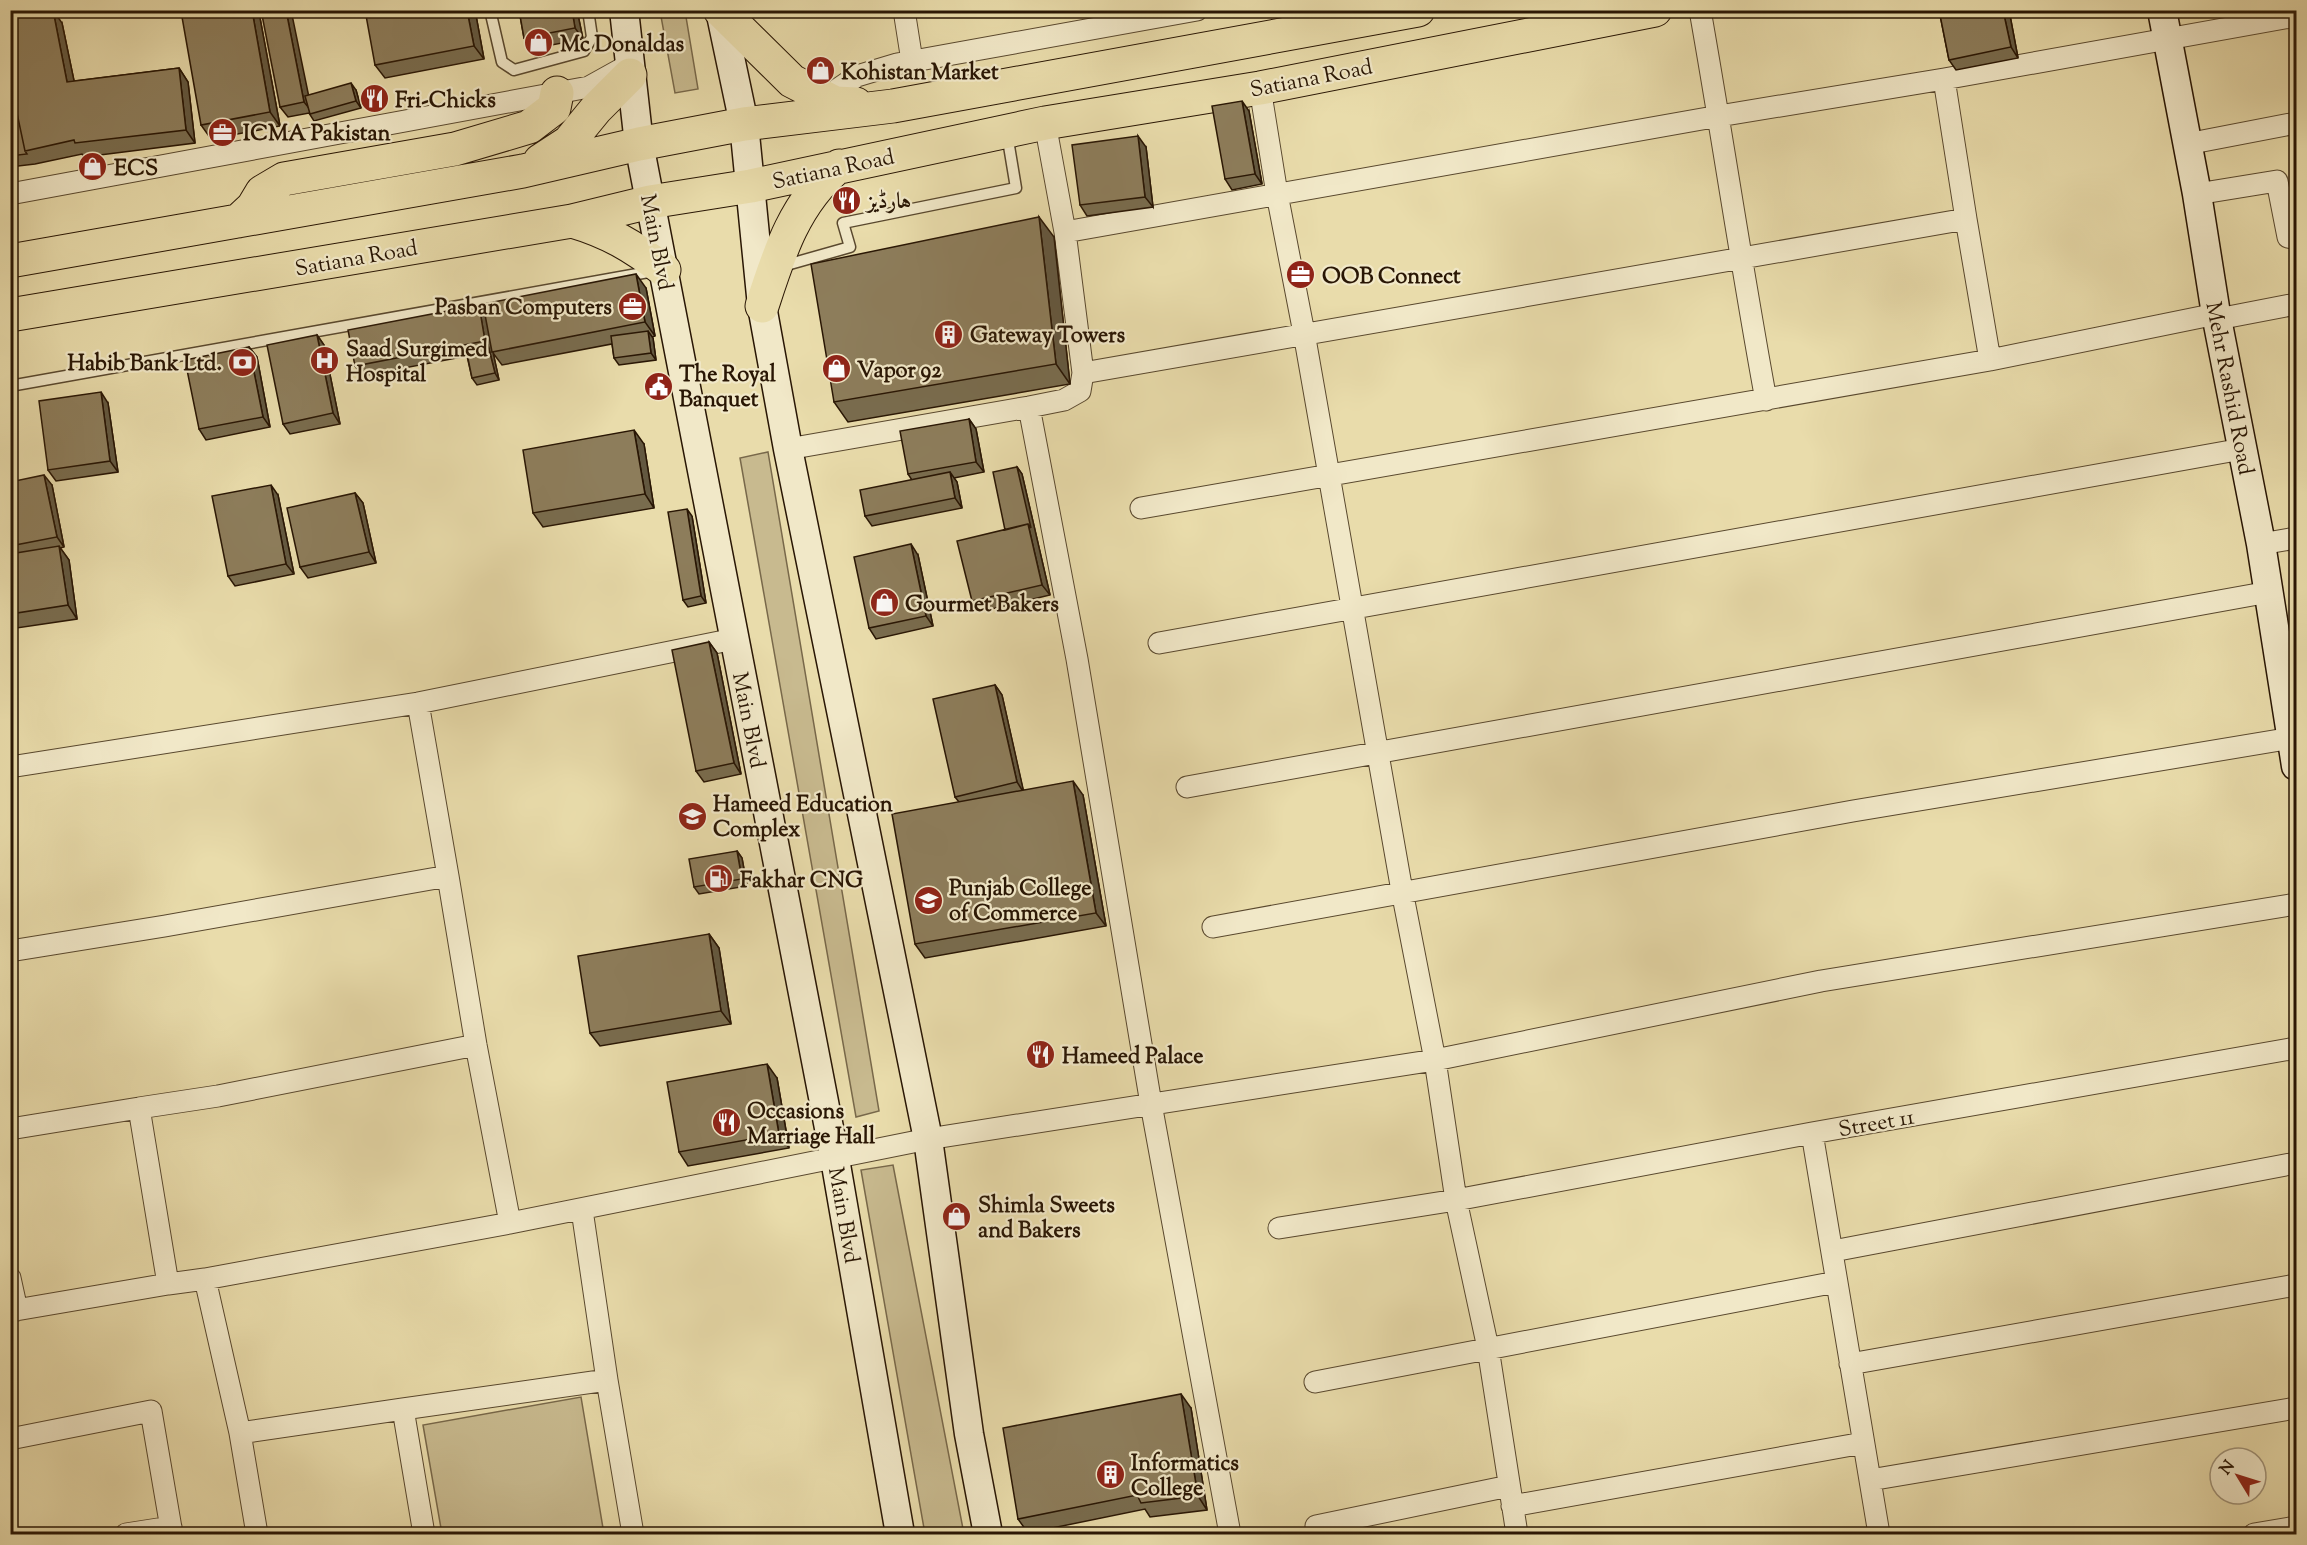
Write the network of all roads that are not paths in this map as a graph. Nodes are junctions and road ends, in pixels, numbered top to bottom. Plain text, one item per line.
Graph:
1 (490, 10) edge
2 (588, 10) edge
3 (624, 10) edge
4 (720, 10) edge
5 (904, 10) edge
6 (1197, 10) edge
7 (1418, 10) edge
8 (1655, 10) edge
9 (1700, 10) edge
10 (2162, 10) edge
11 (2296, 16) edge
12 (2168, 40) junction
13 (912, 61) junction
14 (630, 70) junction
15 (1944, 79) junction
16 (1260, 88) junction
17 (557, 93) junction
18 (825, 98) junction
19 (893, 106) junction
20 (1719, 116) junction
21 (1045, 123) junction
22 (2296, 123) edge
23 (744, 124) junction
24 (1006, 131) junction
25 (639, 144) junction
26 (2187, 144) junction
27 (839, 165) junction
28 (523, 171) junction
29 (751, 186) junction
30 (10, 194) edge
31 (1277, 194) junction
32 (2197, 195) junction
33 (650, 202) junction
34 (1966, 219) junction
35 (238, 221) junction
36 (572, 221) junction
37 (1065, 232) junction
38 (2296, 239) edge
39 (1740, 260) junction
40 (10, 261) edge
41 (774, 269) junction
42 (664, 270) junction
43 (2296, 304) edge
44 (762, 306) junction
45 (10, 315) edge
46 (2217, 317) junction
47 (1304, 333) junction
48 (1990, 360) junction
49 (1083, 373) junction
50 (10, 386) edge
51 (1766, 400) junction
52 (1029, 407) junction
53 (788, 448) junction
54 (2242, 449) junction
55 (1329, 475) junction
56 (1141, 508) dead end
57 (2296, 538) edge
58 (2261, 544) junction
59 (2269, 592) junction
60 (1352, 610) junction
61 (734, 639) junction
62 (1159, 643) dead end
63 (2291, 695) edge
64 (418, 703) junction
65 (2292, 738) junction
66 (1377, 753) junction
67 (2296, 766) edge
68 (10, 767) edge
69 (1187, 787) dead end
70 (448, 876) junction
71 (1401, 891) junction
72 (2296, 904) edge
73 (1213, 927) dead end
74 (10, 951) edge
75 (476, 1045) junction
76 (2296, 1048) edge
77 (1435, 1060) junction
78 (1151, 1104) junction
79 (139, 1108) junction
80 (10, 1129) edge
81 (1812, 1133) junction
82 (928, 1139) junction
83 (835, 1159) junction
84 (2296, 1163) edge
85 (1456, 1200) junction
86 (582, 1210) junction
87 (510, 1223) junction
88 (1279, 1228) dead end
89 (1833, 1251) junction
90 (10, 1278) edge
91 (205, 1279) junction
92 (1836, 1282) junction
93 (168, 1284) junction
94 (2296, 1286) edge
95 (14, 1311) edge
96 (1488, 1348) junction
97 (1850, 1364) junction
98 (607, 1380) junction
99 (1315, 1382) dead end
100 (2296, 1408) edge
101 (403, 1409) junction
102 (240, 1433) junction
103 (10, 1439) edge
104 (1863, 1443) junction
105 (1870, 1480) junction
106 (1511, 1496) junction
107 (1316, 1526) dead end
108 (2296, 1527) edge
109 (172, 1531) edge
110 (126, 1534) edge
111 (257, 1534) edge
112 (424, 1534) edge
113 (633, 1534) edge
114 (900, 1534) edge
115 (988, 1534) edge
116 (1230, 1534) edge
117 (1517, 1534) edge
118 (1879, 1534) edge
119 (2254, 1534) edge

1 - 2 lane
3 - 14 main road, Main Blvd
4 - 18 main road
4 - 23 main road
5 - 13 street
6 - 13 street
7 - 19 main road, Satiana Road
8 - 16 main road, Satiana Road
9 - 20 street
10 - 12 main road, Mehr Rashid Road
11 - 12 street
12 - 15 street
12 - 26 main road, Mehr Rashid Road
13 - 18 street
14 - 17 street
14 - 25 main road, Main Blvd
14 - 28 main road
15 - 20 street
15 - 34 street
16 - 21 main road, Satiana Road
16 - 31 street
17 - 30 street
17 - 35 main road
18 - 19 main road
19 - 23 main road, Satiana Road
20 - 31 street
20 - 39 street
21 - 24 main road, Satiana Road
21 - 37 street
22 - 26 street
23 - 25 main road, Satiana Road
23 - 29 main road
24 - 27 main road, Satiana Road
24 - 41 lane
25 - 28 main road, Satiana Road
25 - 33 main road, Main Blvd
26 - 32 main road, Mehr Rashid Road
27 - 29 main road, Satiana Road
27 - 41 main road
28 - 35 main road, Satiana Road
29 - 33 main road, Satiana Road
29 - 44 main road
31 - 37 street
31 - 47 street
32 - 38 street
32 - 46 main road, Mehr Rashid Road
33 - 36 main road, Satiana Road
33 - 42 main road, Main Blvd
34 - 39 street
34 - 48 street
35 - 40 main road, Satiana Road
36 - 42 main road
36 - 45 main road, Satiana Road
37 - 49 street
39 - 47 street
39 - 51 street
41 - 44 main road
42 - 50 lane
42 - 61 main road, Main Blvd
43 - 46 street
44 - 53 main road
46 - 48 street
46 - 54 main road, Mehr Rashid Road
47 - 49 street
47 - 55 street
48 - 51 street
49 - 52 street
51 - 55 street
52 - 53 street
52 - 78 street
53 - 82 main road
54 - 58 main road, Mehr Rashid Road
54 - 60 street
55 - 56 street
55 - 60 street
57 - 58 street
58 - 59 main road, Mehr Rashid Road
59 - 63 main road, Mehr Rashid Road
59 - 66 street
60 - 62 street
60 - 66 street
61 - 64 street
61 - 83 main road, Main Blvd
63 - 65 main road, Mehr Rashid Road
64 - 68 street
64 - 70 street
65 - 67 main road, Mehr Rashid Road
65 - 71 street
66 - 69 street
66 - 71 street
70 - 74 street
70 - 75 street
71 - 73 street
71 - 77 street
72 - 77 street
75 - 79 street
75 - 87 street
76 - 81 street, Street 11
77 - 78 street
77 - 85 street
78 - 82 street
78 - 116 street
79 - 80 street
79 - 93 street
81 - 85 street, Street 11
81 - 89 street
82 - 83 street
82 - 115 main road
83 - 86 street
83 - 114 main road, Main Blvd
84 - 89 street
85 - 88 street, Street 11
85 - 96 street
86 - 87 street
86 - 98 street
87 - 91 street
89 - 92 street
90 - 95 street
91 - 93 street
91 - 102 street
92 - 96 street
92 - 97 street
93 - 95 street
94 - 97 street
96 - 99 street
96 - 106 street
97 - 104 street
98 - 101 street
98 - 113 street
100 - 105 street
101 - 102 street
101 - 112 street
102 - 111 street
103 - 109 street
104 - 105 street
104 - 106 street
105 - 118 street
106 - 107 street
106 - 117 street
108 - 119 street
109 - 110 street

